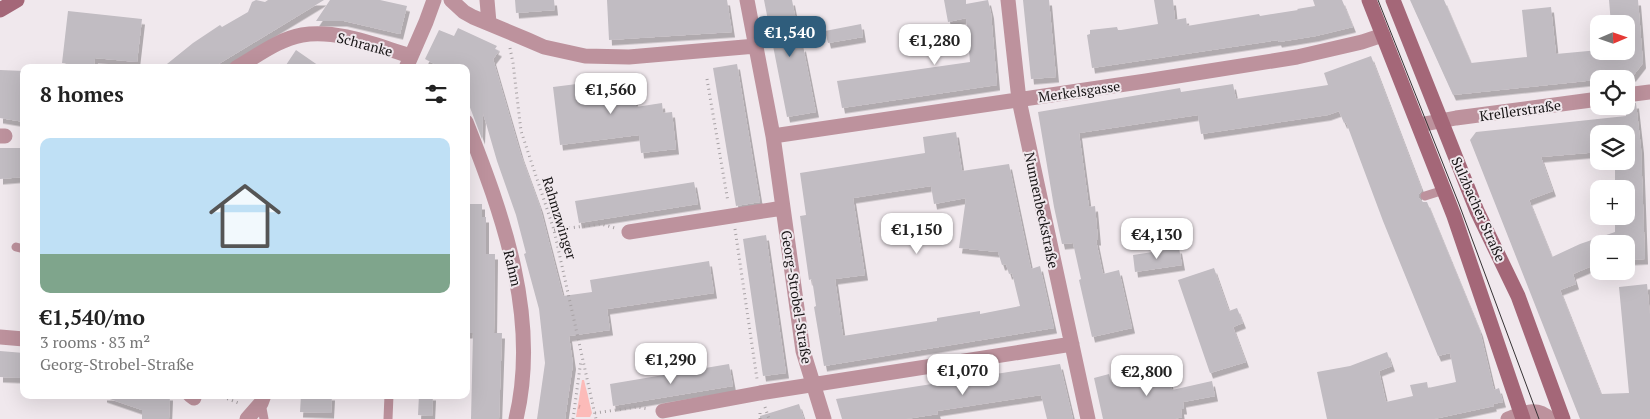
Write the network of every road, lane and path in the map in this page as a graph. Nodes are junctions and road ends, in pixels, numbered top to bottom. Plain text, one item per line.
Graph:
1 (17, 0) edge
2 (434, 0) edge
3 (451, 0) edge
4 (487, 0) edge
5 (748, 0) edge
6 (1008, 0) edge
7 (1369, 0) edge
8 (1394, 0) edge
9 (0, 10) edge
10 (490, 23) junction
11 (505, 30) junction
12 (1383, 35) junction
13 (756, 46) junction
14 (408, 62) edge
15 (243, 64) edge
16 (707, 79) dead end
17 (1650, 92) edge
18 (1635, 94) edge
19 (1019, 100) junction
20 (1590, 100) edge
21 (1442, 120) junction
22 (1419, 125) junction
23 (470, 132) edge
24 (773, 136) junction
25 (1444, 190) junction
26 (1424, 196) dead end
27 (728, 204) dead end
28 (783, 208) junction
29 (554, 230) junction
30 (629, 232) joint
31 (738, 244) dead end
32 (0, 337) edge
33 (20, 339) edge
34 (1072, 344) junction
35 (582, 357) junction
36 (757, 380) dead end
37 (813, 386) junction
38 (229, 399) edge
39 (388, 399) edge
40 (258, 409) edge
41 (663, 411) joint
42 (595, 413) junction
43 (767, 414) dead end
44 (1518, 417) edge
45 (388, 419) edge
46 (516, 419) edge
47 (573, 419) edge
48 (596, 419) edge
49 (769, 419) edge
50 (824, 419) edge
51 (1088, 419) edge
52 (1550, 419) edge
53 (1563, 419) edge

1 - 9 main road
2 - 14 street
3 - 10 street
4 - 10 street
5 - 13 street, Georg-Strobel-Straße
6 - 19 street, Nunnenbeckstraße
7 - 12 main road, Sulzbacher Straße
8 - 21 main road, Sulzbacher Straße
10 - 11 street
11 - 13 street
11 - 29 path, Rahmzwinger
12 - 19 street, Merkelsgasse
12 - 22 main road, Sulzbacher Straße
13 - 24 street, Georg-Strobel-Straße
14 - 15 street, Schranke
16 - 27 path
17 - 18 street
19 - 24 street, Merkelsgasse
19 - 34 street, Nunnenbeckstraße
20 - 21 street, Krellerstraße
21 - 22 street, Krellerstraße
21 - 53 main road, Sulzbacher Straße
22 - 25 main road, Sulzbacher Straße
23 - 46 street, Rahm
24 - 28 street, Georg-Strobel-Straße
25 - 26 lane
25 - 44 main road, Sulzbacher Straße
28 - 30 street
28 - 37 street, Georg-Strobel-Straße
29 - 30 path
29 - 35 path, Rahmzwinger
31 - 36 path
32 - 33 street
34 - 37 street
34 - 51 street, Nunnenbeckstraße
35 - 42 path, Rahmzwinger
35 - 47 path
37 - 41 street
37 - 50 street, Georg-Strobel-Straße
38 - 40 path
39 - 45 lane
41 - 42 path
42 - 48 path, Rahmzwinger
43 - 49 path
44 - 52 street

